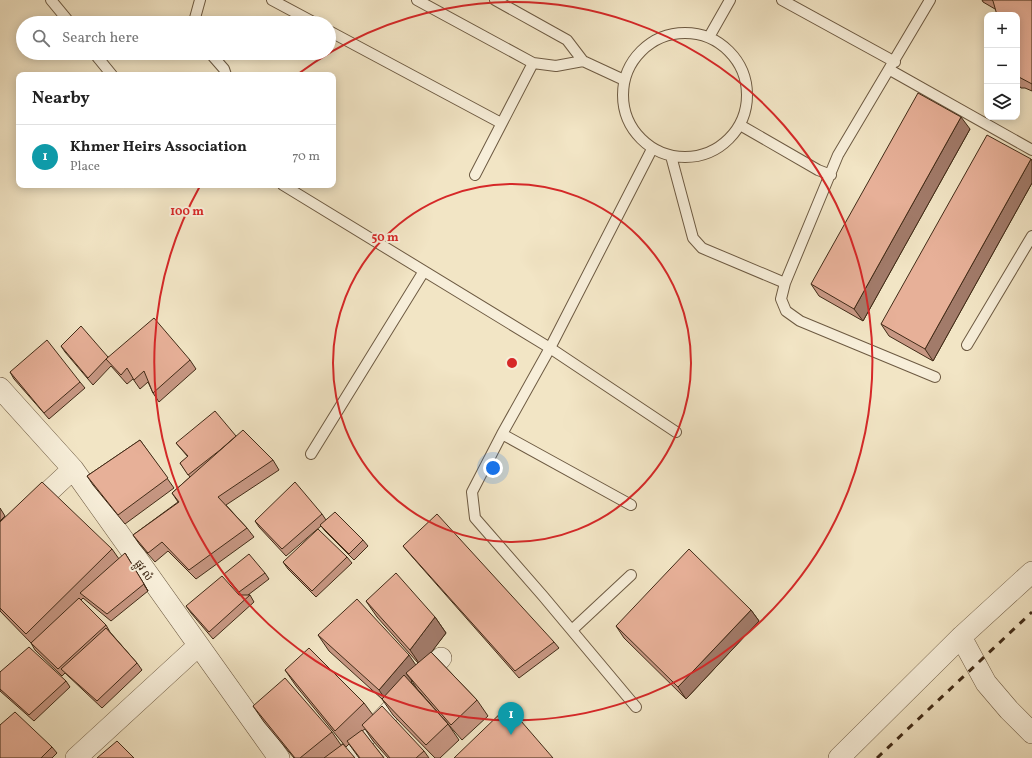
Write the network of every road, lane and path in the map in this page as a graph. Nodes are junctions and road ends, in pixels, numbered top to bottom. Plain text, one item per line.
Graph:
1 (51, 0) edge
2 (200, 0) edge
3 (272, 0) edge
4 (417, 0) edge
5 (495, 0) edge
6 (730, 0) edge
7 (782, 0) edge
8 (930, 0) edge
9 (64, 16) edge
10 (196, 16) edge
11 (302, 16) edge
12 (336, 35) edge
13 (709, 37) junction
14 (100, 60) edge
15 (216, 60) edge
16 (583, 61) junction
17 (533, 63) junction
18 (892, 66) junction
19 (110, 72) edge
20 (225, 72) edge
21 (624, 80) junction
22 (501, 123) junction
23 (740, 124) junction
24 (652, 149) junction
25 (1032, 150) edge
26 (671, 156) junction
27 (831, 175) junction
28 (475, 176) dead end
29 (288, 188) edge
30 (1032, 236) edge
31 (424, 271) junction
32 (785, 283) junction
33 (967, 345) dead end
34 (550, 348) junction
35 (935, 377) dead end
36 (0, 388) edge
37 (676, 432) dead end
38 (502, 434) junction
39 (311, 454) dead end
40 (73, 469) junction
41 (632, 505) dead end
42 (0, 537) edge
43 (1032, 572) edge
44 (631, 575) dead end
45 (572, 630) junction
46 (961, 637) junction
47 (198, 646) junction
48 (441, 658) dead end
49 (636, 707) dead end
50 (1032, 733) edge
51 (76, 758) edge
52 (279, 758) edge
53 (343, 758) edge
54 (839, 758) edge

1 - 9 lane
2 - 10 lane
3 - 11 lane
4 - 17 lane
5 - 16 lane
6 - 13 lane
7 - 18 lane
8 - 18 lane
12 - 22 lane
13 - 21 lane
13 - 23 lane
14 - 19 lane
15 - 20 lane
16 - 17 lane
16 - 21 lane
17 - 22 lane
18 - 25 lane
18 - 27 lane
21 - 24 lane
22 - 28 lane
23 - 26 lane
23 - 27 lane
24 - 26 lane
24 - 34 lane
26 - 32 lane
27 - 32 lane
29 - 31 lane
30 - 33 lane
31 - 34 lane
31 - 39 lane
32 - 35 lane
34 - 37 lane
34 - 38 lane
36 - 40 street, ផ្លូវ លំ
38 - 41 lane
38 - 45 lane
40 - 42 street
40 - 47 street, ផ្លូវ លំ
43 - 46 street
44 - 45 lane
45 - 49 lane
46 - 50 street
46 - 54 street
47 - 51 street
47 - 52 street, ផ្លូវ លំ
48 - 53 street

